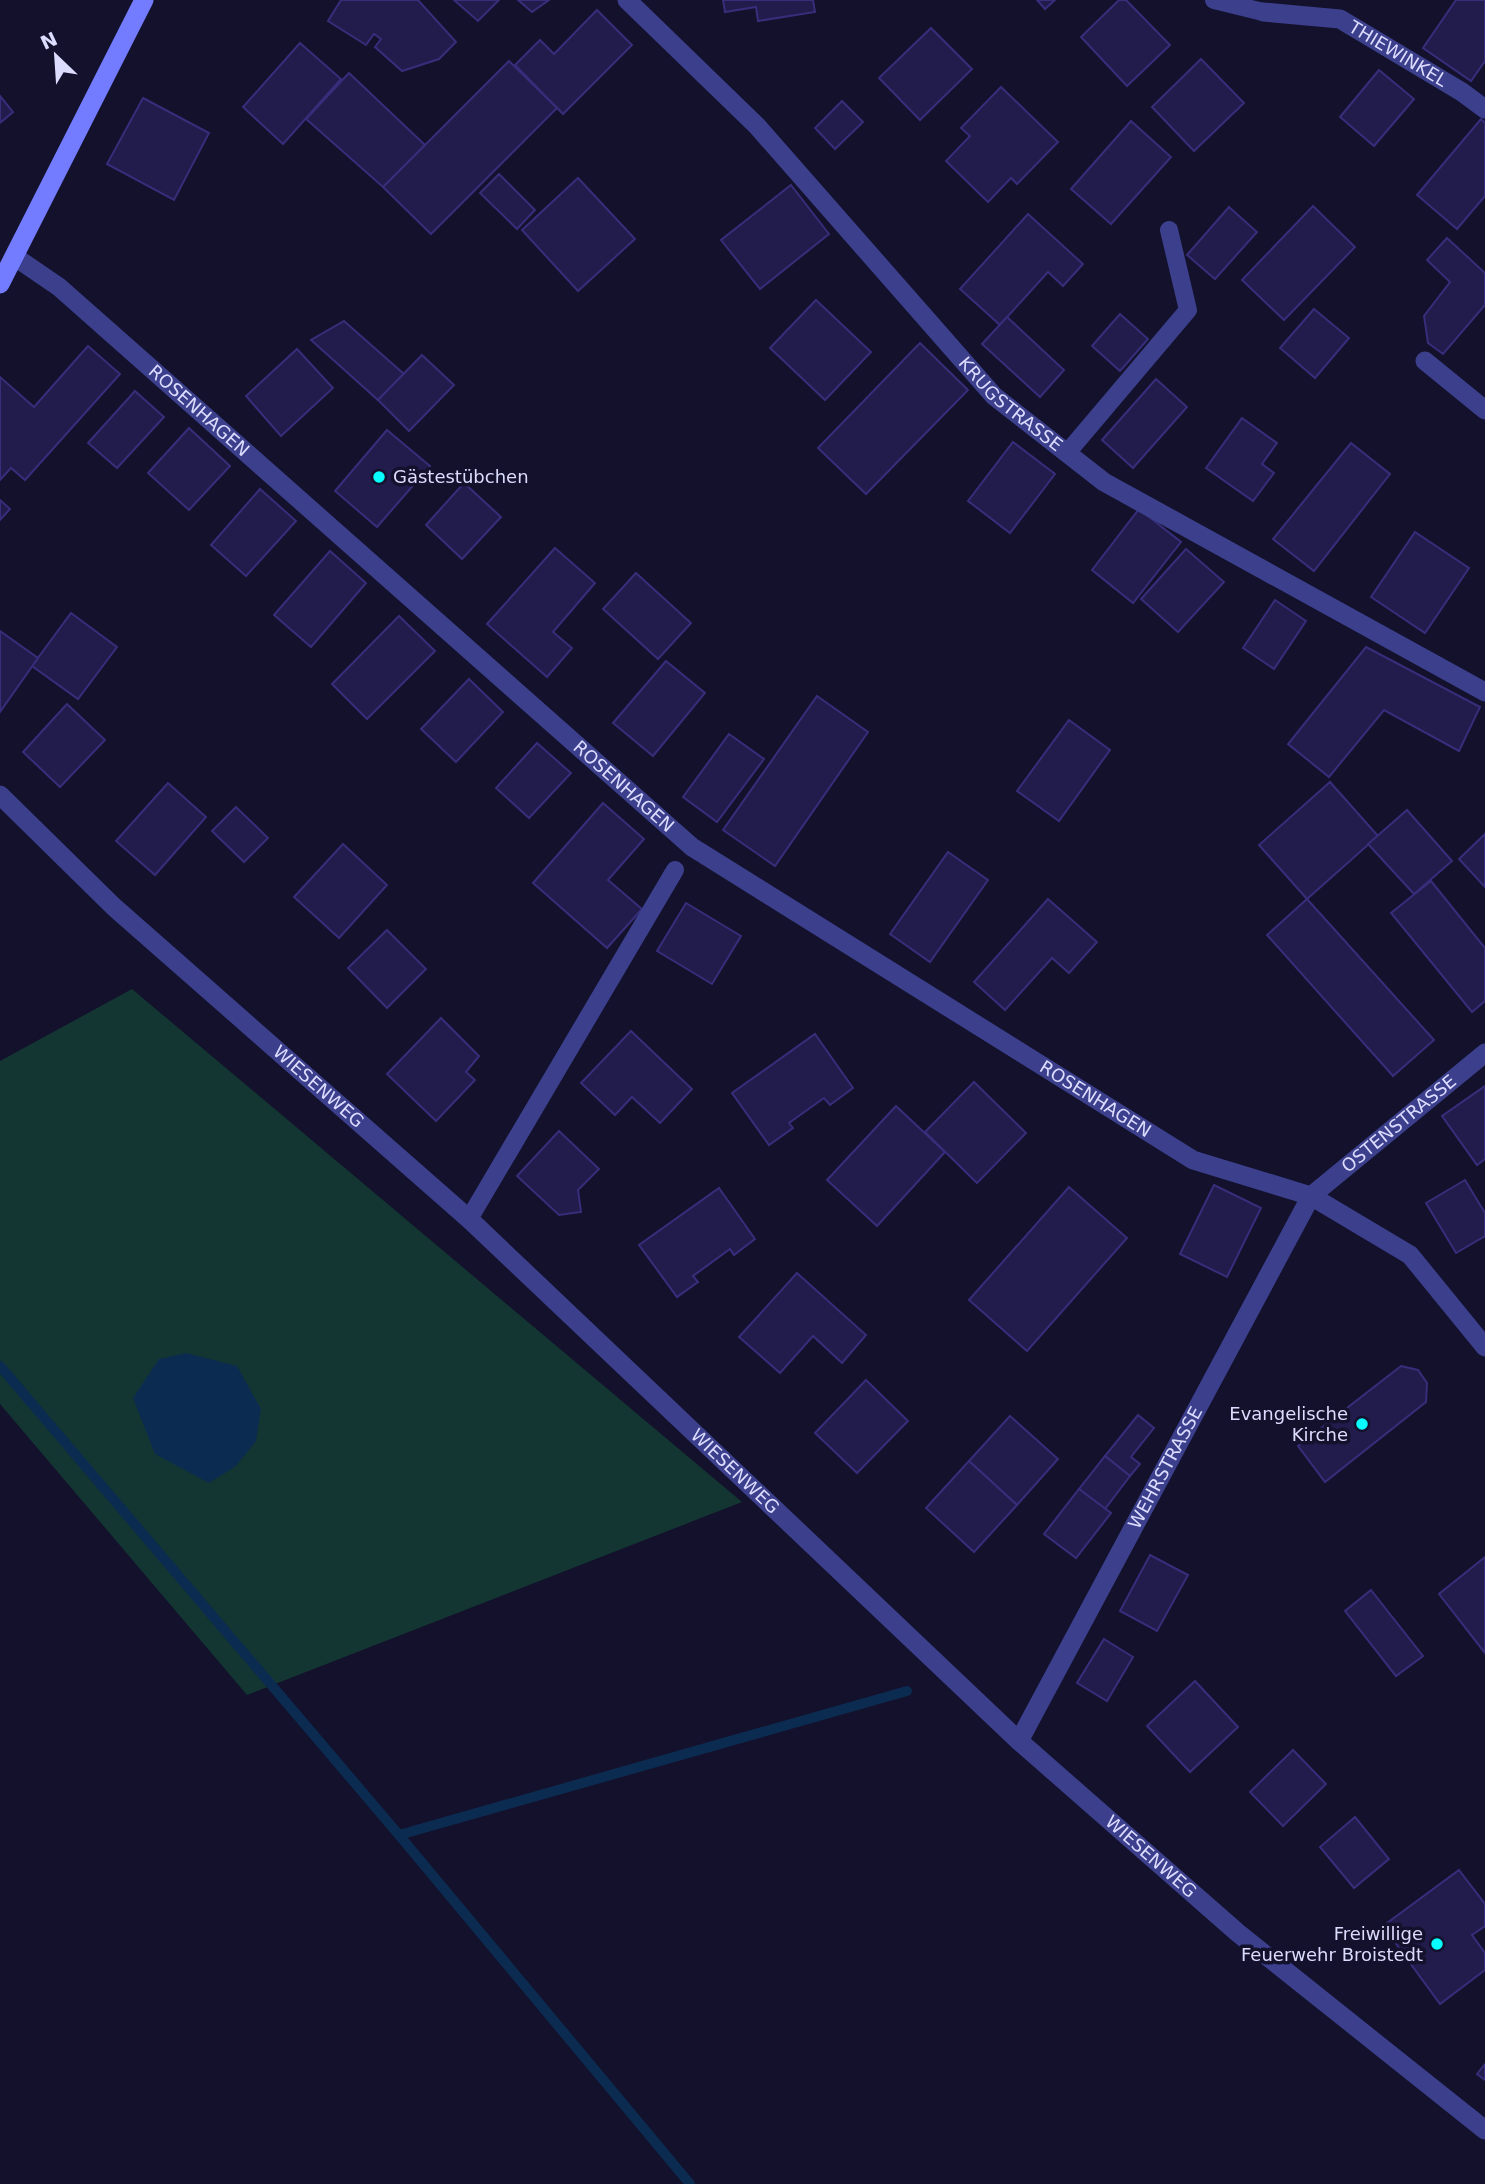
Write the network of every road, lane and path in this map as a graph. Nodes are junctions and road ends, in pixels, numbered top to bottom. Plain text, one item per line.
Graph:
1 (144, 0) edge
2 (627, 0) edge
3 (1214, 0) edge
4 (1263, 12) joint
5 (1485, 109) edge
6 (1169, 230) dead end
7 (15, 257) junction
8 (0, 284) edge
9 (1425, 361) dead end
10 (1485, 410) edge
11 (1067, 453) junction
12 (1485, 692) edge
13 (0, 795) edge
14 (675, 870) dead end
15 (1485, 1053) edge
16 (1311, 1196) junction
17 (469, 1219) junction
18 (1485, 1347) edge
19 (1019, 1741) junction
20 (1485, 2130) edge

1 - 7 main road
2 - 11 street, KRUGSTRASSE
3 - 4 lane
4 - 5 street, THIEWINKEL
6 - 11 lane
7 - 8 main road
7 - 16 street, ROSENHAGEN
9 - 10 street
11 - 12 street, KRUGSTRASSE
13 - 17 street, WIESENWEG
14 - 17 lane
15 - 16 street, OSTENSTRASSE
16 - 18 street, ROSENHAGEN
16 - 19 street, WEHRSTRASSE
17 - 19 street, WIESENWEG
19 - 20 street, WIESENWEG

